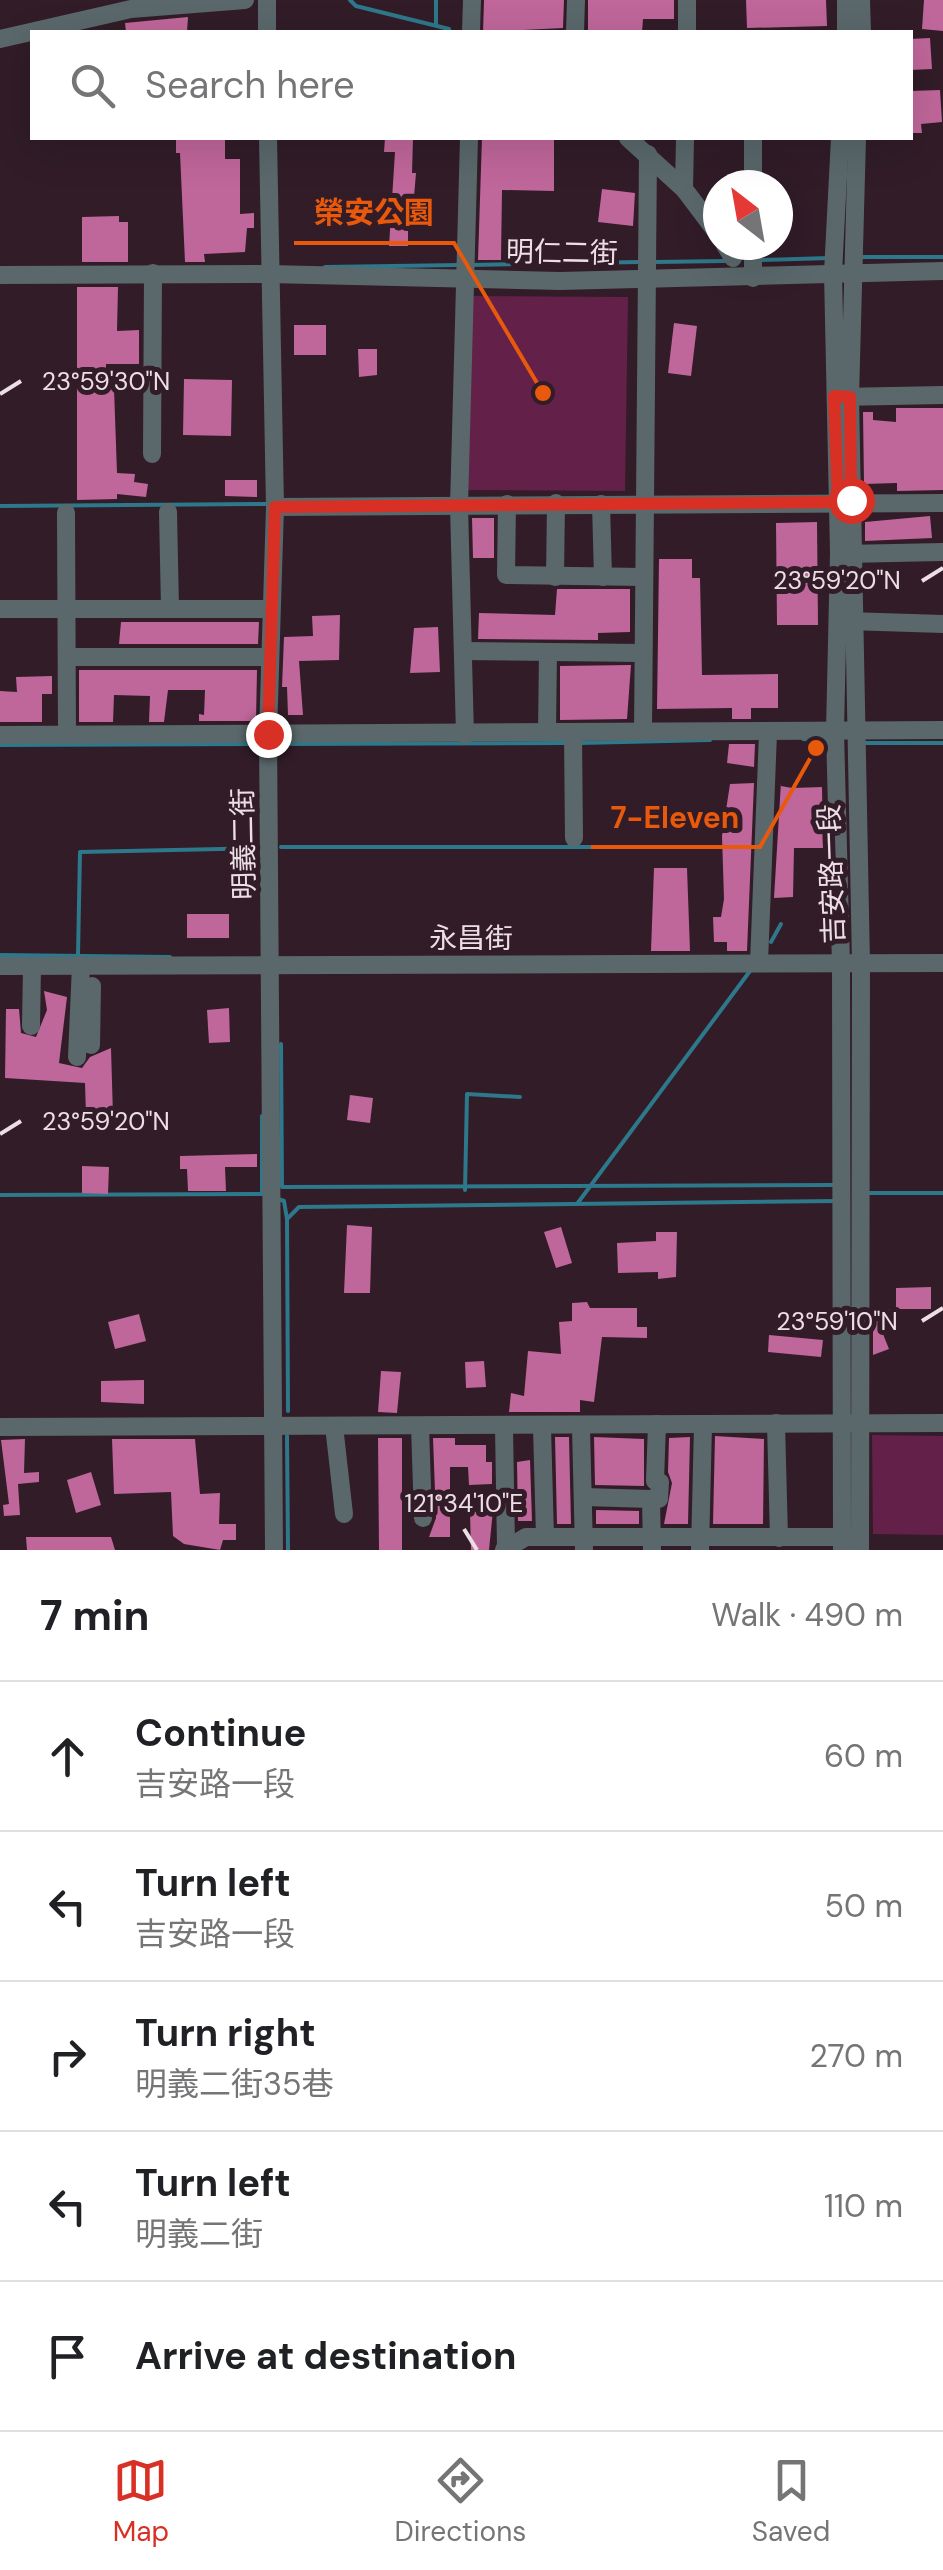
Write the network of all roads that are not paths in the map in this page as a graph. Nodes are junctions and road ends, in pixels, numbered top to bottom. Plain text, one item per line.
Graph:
1 (245, 0) edge
2 (267, 0) edge
3 (472, 0) edge
4 (576, 0) edge
5 (687, 0) edge
6 (846, 0) edge
7 (861, 0) edge
8 (36, 30) edge
9 (267, 30) edge
10 (471, 30) edge
11 (575, 30) edge
12 (687, 30) edge
13 (846, 30) edge
14 (862, 30) edge
15 (30, 31) edge
16 (0, 38) edge
17 (268, 140) edge
18 (469, 140) edge
19 (630, 140) edge
20 (685, 140) edge
21 (753, 140) edge
22 (840, 140) edge
23 (858, 140) edge
24 (648, 154) junction
25 (753, 170) edge
26 (684, 188) junction
27 (703, 214) edge
28 (753, 260) edge
29 (943, 271) edge
30 (153, 273) junction
31 (853, 273) junction
32 (270, 274) junction
33 (833, 274) junction
34 (0, 275) edge
35 (466, 276) junction
36 (753, 278) junction
37 (647, 280) junction
38 (943, 395) edge
39 (842, 397) junction
40 (152, 454) dead end
41 (556, 503) junction
42 (644, 503) junction
43 (846, 503) junction
44 (943, 503) edge
45 (507, 504) junction
46 (601, 504) junction
47 (459, 506) junction
48 (275, 507) junction
49 (168, 512) dead end
50 (66, 513) dead end
51 (943, 552) edge
52 (847, 554) junction
53 (642, 576) junction
54 (555, 577) junction
55 (603, 577) junction
56 (66, 606) junction
57 (170, 608) junction
58 (0, 609) edge
59 (269, 609) junction
60 (847, 621) junction
61 (943, 624) edge
62 (463, 651) junction
63 (548, 652) junction
64 (642, 653) junction
65 (270, 656) junction
66 (68, 657) junction
67 (943, 730) edge
68 (844, 731) junction
69 (547, 732) junction
70 (643, 732) junction
71 (768, 732) junction
72 (573, 733) junction
73 (0, 734) edge
74 (67, 734) junction
75 (268, 734) junction
76 (465, 735) junction
77 (574, 838) dead end
78 (759, 963) junction
79 (943, 963) edge
80 (861, 964) junction
81 (86, 965) junction
82 (841, 965) junction
83 (0, 966) edge
84 (32, 967) junction
85 (273, 967) junction
86 (31, 1026) dead end
87 (84, 1051) dead end
88 (943, 1423) edge
89 (273, 1424) junction
90 (657, 1424) junction
91 (776, 1424) junction
92 (848, 1424) junction
93 (703, 1425) junction
94 (334, 1426) junction
95 (420, 1426) junction
96 (0, 1427) edge
97 (504, 1427) junction
98 (542, 1428) junction
99 (581, 1428) junction
100 (584, 1496) junction
101 (651, 1499) junction
102 (344, 1514) dead end
103 (423, 1518) dead end
104 (545, 1537) junction
105 (778, 1538) junction
106 (584, 1543) edge
107 (652, 1544) edge
108 (851, 1544) edge
109 (700, 1545) edge
110 (505, 1548) edge
111 (274, 1550) edge

1 - 8 street
2 - 9 street
3 - 10 street
4 - 11 street
5 - 12 street
6 - 13 street
7 - 14 street
15 - 16 street
17 - 32 street, 明義二街
18 - 35 street
19 - 24 street
20 - 26 street
21 - 25 street
22 - 33 street, 吉安路一段
23 - 31 street, 吉安路一段
24 - 26 street
24 - 37 street
26 - 27 street
28 - 36 street
29 - 31 street, 明仁二街
30 - 32 street, 明仁二街
30 - 34 street, 明仁二街
30 - 40 street
31 - 33 street, 明仁二街
31 - 39 street, 吉安路一段
32 - 35 street, 明仁二街
32 - 48 street, 明義二街
33 - 36 street, 明仁二街
33 - 39 street, 吉安路一段
35 - 37 street, 明仁二街
35 - 47 street
36 - 37 street, 明仁二街
37 - 42 street
38 - 39 street
39 - 43 street, 吉安路一段
41 - 45 street
41 - 46 street
41 - 54 street
42 - 43 street
42 - 46 street
42 - 53 street
43 - 44 street
43 - 52 street, 吉安路一段
45 - 47 street
45 - 54 street
46 - 55 street
47 - 48 street
47 - 62 street
48 - 59 street, 明義二街
49 - 57 street
50 - 56 street
51 - 52 street
52 - 60 street, 吉安路一段
53 - 55 street
53 - 64 street
54 - 55 street
56 - 57 street
56 - 58 street
56 - 66 street
57 - 59 street
59 - 65 street, 明義二街
60 - 61 street
60 - 68 street, 吉安路一段
62 - 63 street
62 - 76 street
63 - 64 street
63 - 69 street
64 - 70 street
65 - 66 street
65 - 75 street, 明義二街
66 - 74 street
67 - 68 street
68 - 71 street
68 - 80 street, 吉安路一段
68 - 82 street, 吉安路一段
69 - 72 street
69 - 76 street
70 - 71 street
70 - 72 street
71 - 78 street
72 - 77 street
73 - 74 street
74 - 75 street
75 - 76 street
75 - 85 street, 明義二街
78 - 82 street, 永昌街
78 - 85 street, 永昌街
79 - 80 street, 永昌街
80 - 82 street, 永昌街
80 - 92 street, 吉安路一段
81 - 84 street, 永昌街
81 - 85 street, 永昌街
81 - 87 street
82 - 92 street, 吉安路一段
83 - 84 street, 永昌街
84 - 86 street
85 - 89 street, 明義二街
88 - 92 street
89 - 94 street
89 - 96 street
89 - 111 street, 明義二街
90 - 93 street
90 - 99 street
90 - 101 street
91 - 92 street
91 - 93 street
91 - 105 street
92 - 108 street, 吉安路一段
93 - 109 street
94 - 95 street
94 - 102 street
95 - 97 street
95 - 103 street
97 - 98 street
97 - 110 street
98 - 99 street
98 - 104 street
99 - 100 street
100 - 101 street
100 - 106 street
101 - 107 street
104 - 106 street
104 - 110 street
105 - 108 street
105 - 109 street
106 - 107 street
107 - 109 street

